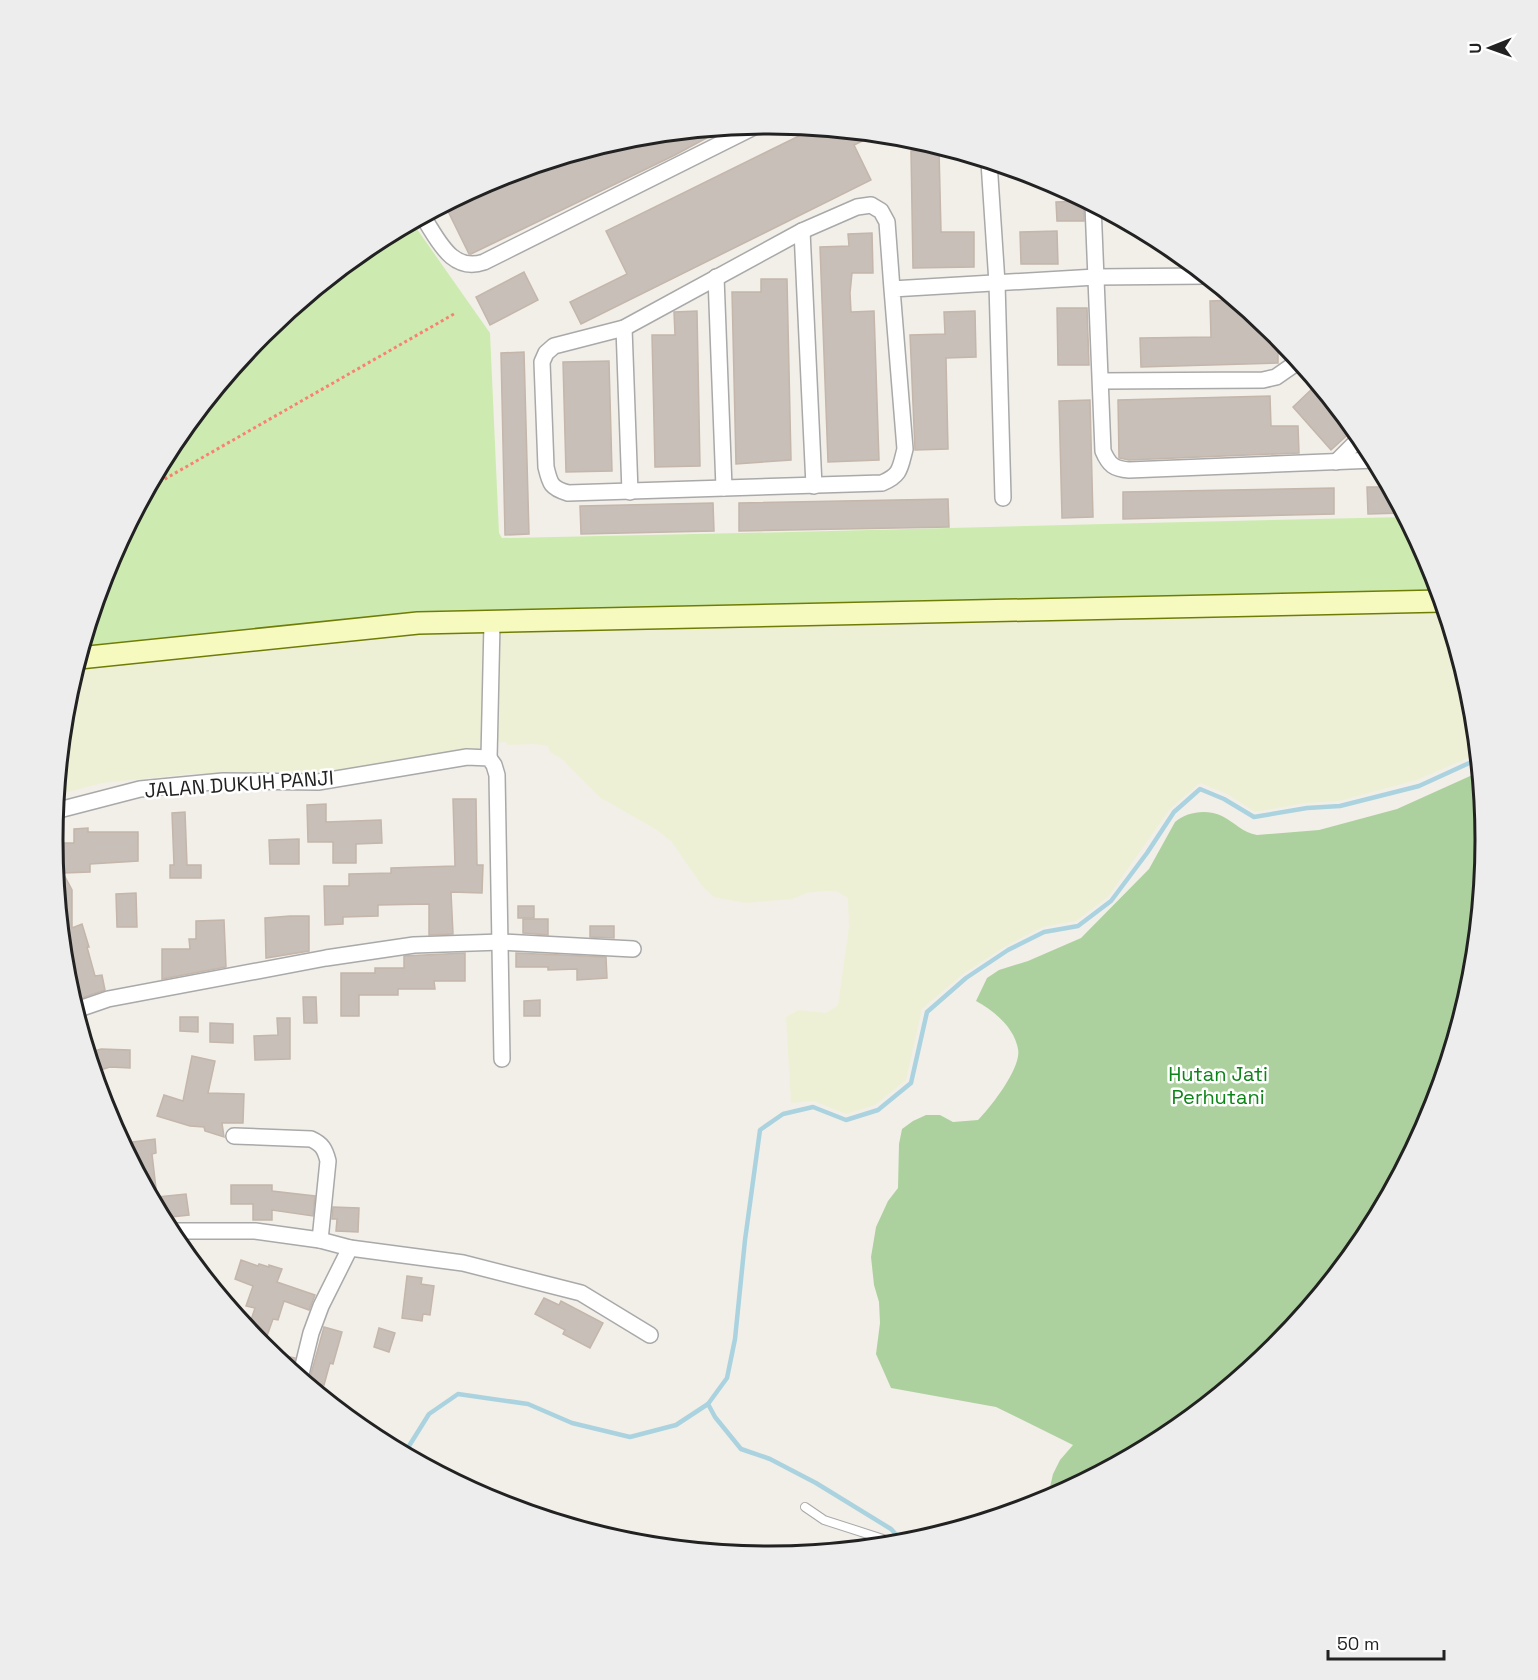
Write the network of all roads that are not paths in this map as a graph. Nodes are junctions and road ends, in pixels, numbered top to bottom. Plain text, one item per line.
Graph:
1 (735, 135) edge
2 (989, 169) edge
3 (1094, 214) edge
4 (427, 223) edge
5 (802, 231) junction
6 (1194, 276) edge
7 (716, 277) junction
8 (1096, 277) junction
9 (997, 283) junction
10 (892, 289) junction
11 (624, 328) junction
12 (1292, 366) edge
13 (1101, 381) junction
14 (1354, 444) edge
15 (1364, 461) edge
16 (1336, 462) junction
17 (814, 486) junction
18 (723, 488) junction
19 (630, 492) junction
20 (1003, 498) dead end
21 (1433, 601) edge
22 (492, 623) junction
23 (87, 657) edge
24 (489, 758) junction
25 (64, 809) edge
26 (501, 942) junction
27 (633, 949) dead end
28 (84, 1007) edge
29 (502, 1059) dead end
30 (234, 1136) dead end
31 (181, 1231) edge
32 (320, 1240) junction
33 (350, 1248) junction
34 (650, 1335) dead end
35 (302, 1369) edge
36 (805, 1507) dead end
37 (877, 1537) edge

1 - 4 street
2 - 9 street
3 - 8 street
5 - 7 street
5 - 10 street
5 - 17 street
6 - 8 street
7 - 11 street
7 - 18 street
8 - 9 street
8 - 13 street
9 - 10 street
9 - 20 street
10 - 17 street
11 - 19 street
11 - 19 street
12 - 13 street
13 - 16 street
14 - 16 street
15 - 16 street
17 - 18 street
18 - 19 street
21 - 22 main road
22 - 23 main road
22 - 24 street
24 - 25 street, JALAN DUKUH PANJI
24 - 26 street
26 - 27 street
26 - 28 street
26 - 29 street
30 - 32 street
31 - 32 street
32 - 33 street
33 - 34 street
33 - 35 street
36 - 37 lane

